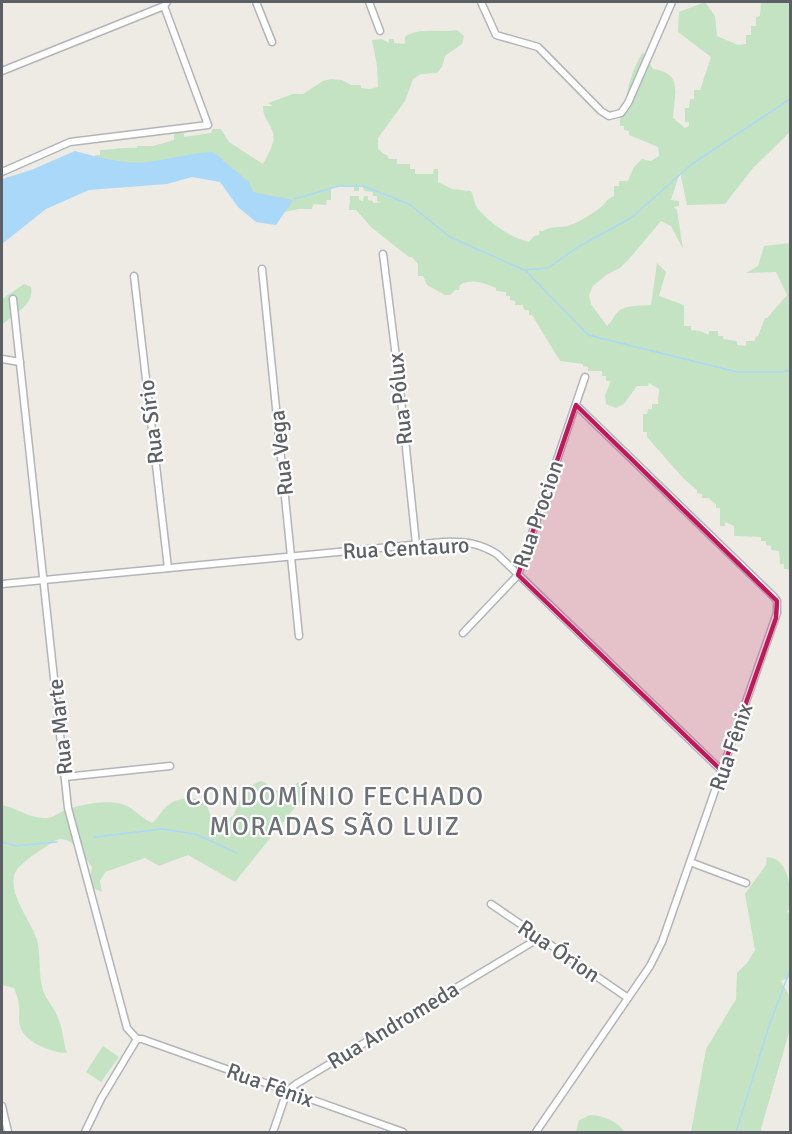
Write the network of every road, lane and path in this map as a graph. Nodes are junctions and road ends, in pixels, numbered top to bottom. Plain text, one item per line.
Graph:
1 (256, 2) edge
2 (369, 2) edge
3 (481, 2) edge
4 (672, 2) edge
5 (165, 4) edge
6 (380, 31) dead end
7 (272, 42) dead end
8 (2, 71) edge
9 (2, 172) edge
10 (382, 254) dead end
11 (262, 269) dead end
12 (134, 276) dead end
13 (13, 299) dead end
14 (2, 359) edge
15 (20, 362) junction
16 (585, 378) dead end
17 (576, 405) junction
18 (416, 544) junction
19 (292, 555) junction
20 (168, 568) junction
21 (518, 575) junction
22 (43, 580) junction
23 (2, 584) edge
24 (463, 633) dead end
25 (299, 636) dead end
26 (170, 766) dead end
27 (722, 771) junction
28 (66, 777) junction
29 (690, 862) junction
30 (746, 883) dead end
31 (491, 904) dead end
32 (539, 938) junction
33 (628, 998) junction
34 (137, 1039) junction
35 (287, 1091) junction
36 (2, 1106) edge
37 (8, 1132) edge
38 (85, 1132) edge
39 (273, 1132) edge
40 (403, 1132) edge
41 (536, 1132) edge

1 - 7 street
2 - 6 street
3 - 4 street
5 - 8 street
5 - 9 street
10 - 18 street, Rua Pólux
11 - 19 street, Rua Vega
12 - 20 street, Rua Sírio
13 - 15 street, Rua Marte
14 - 15 street
15 - 22 street, Rua Marte
16 - 17 street, Rua Procion
17 - 21 street, Rua Procion
17 - 27 street, Rua Fênix
18 - 19 street, Rua Centauro
18 - 21 street, Rua Centauro
19 - 20 street, Rua Centauro
19 - 25 street, Rua Vega
20 - 22 street, Rua Centauro
21 - 24 street, Rua Procion
21 - 27 street, Rua Centauro
22 - 23 street, Rua Centauro
22 - 28 street, Rua Marte
26 - 28 street
27 - 29 street, Rua Fênix
28 - 34 street, Rua Marte
29 - 30 street
29 - 33 street, Rua Fênix
31 - 32 street, Rua Órion
32 - 33 street, Rua Órion
32 - 35 street, Rua Andromeda
33 - 41 street, Rua Fênix
34 - 35 street, Rua Fênix
34 - 38 street
35 - 39 street
35 - 40 street, Rua Fênix
36 - 37 street

